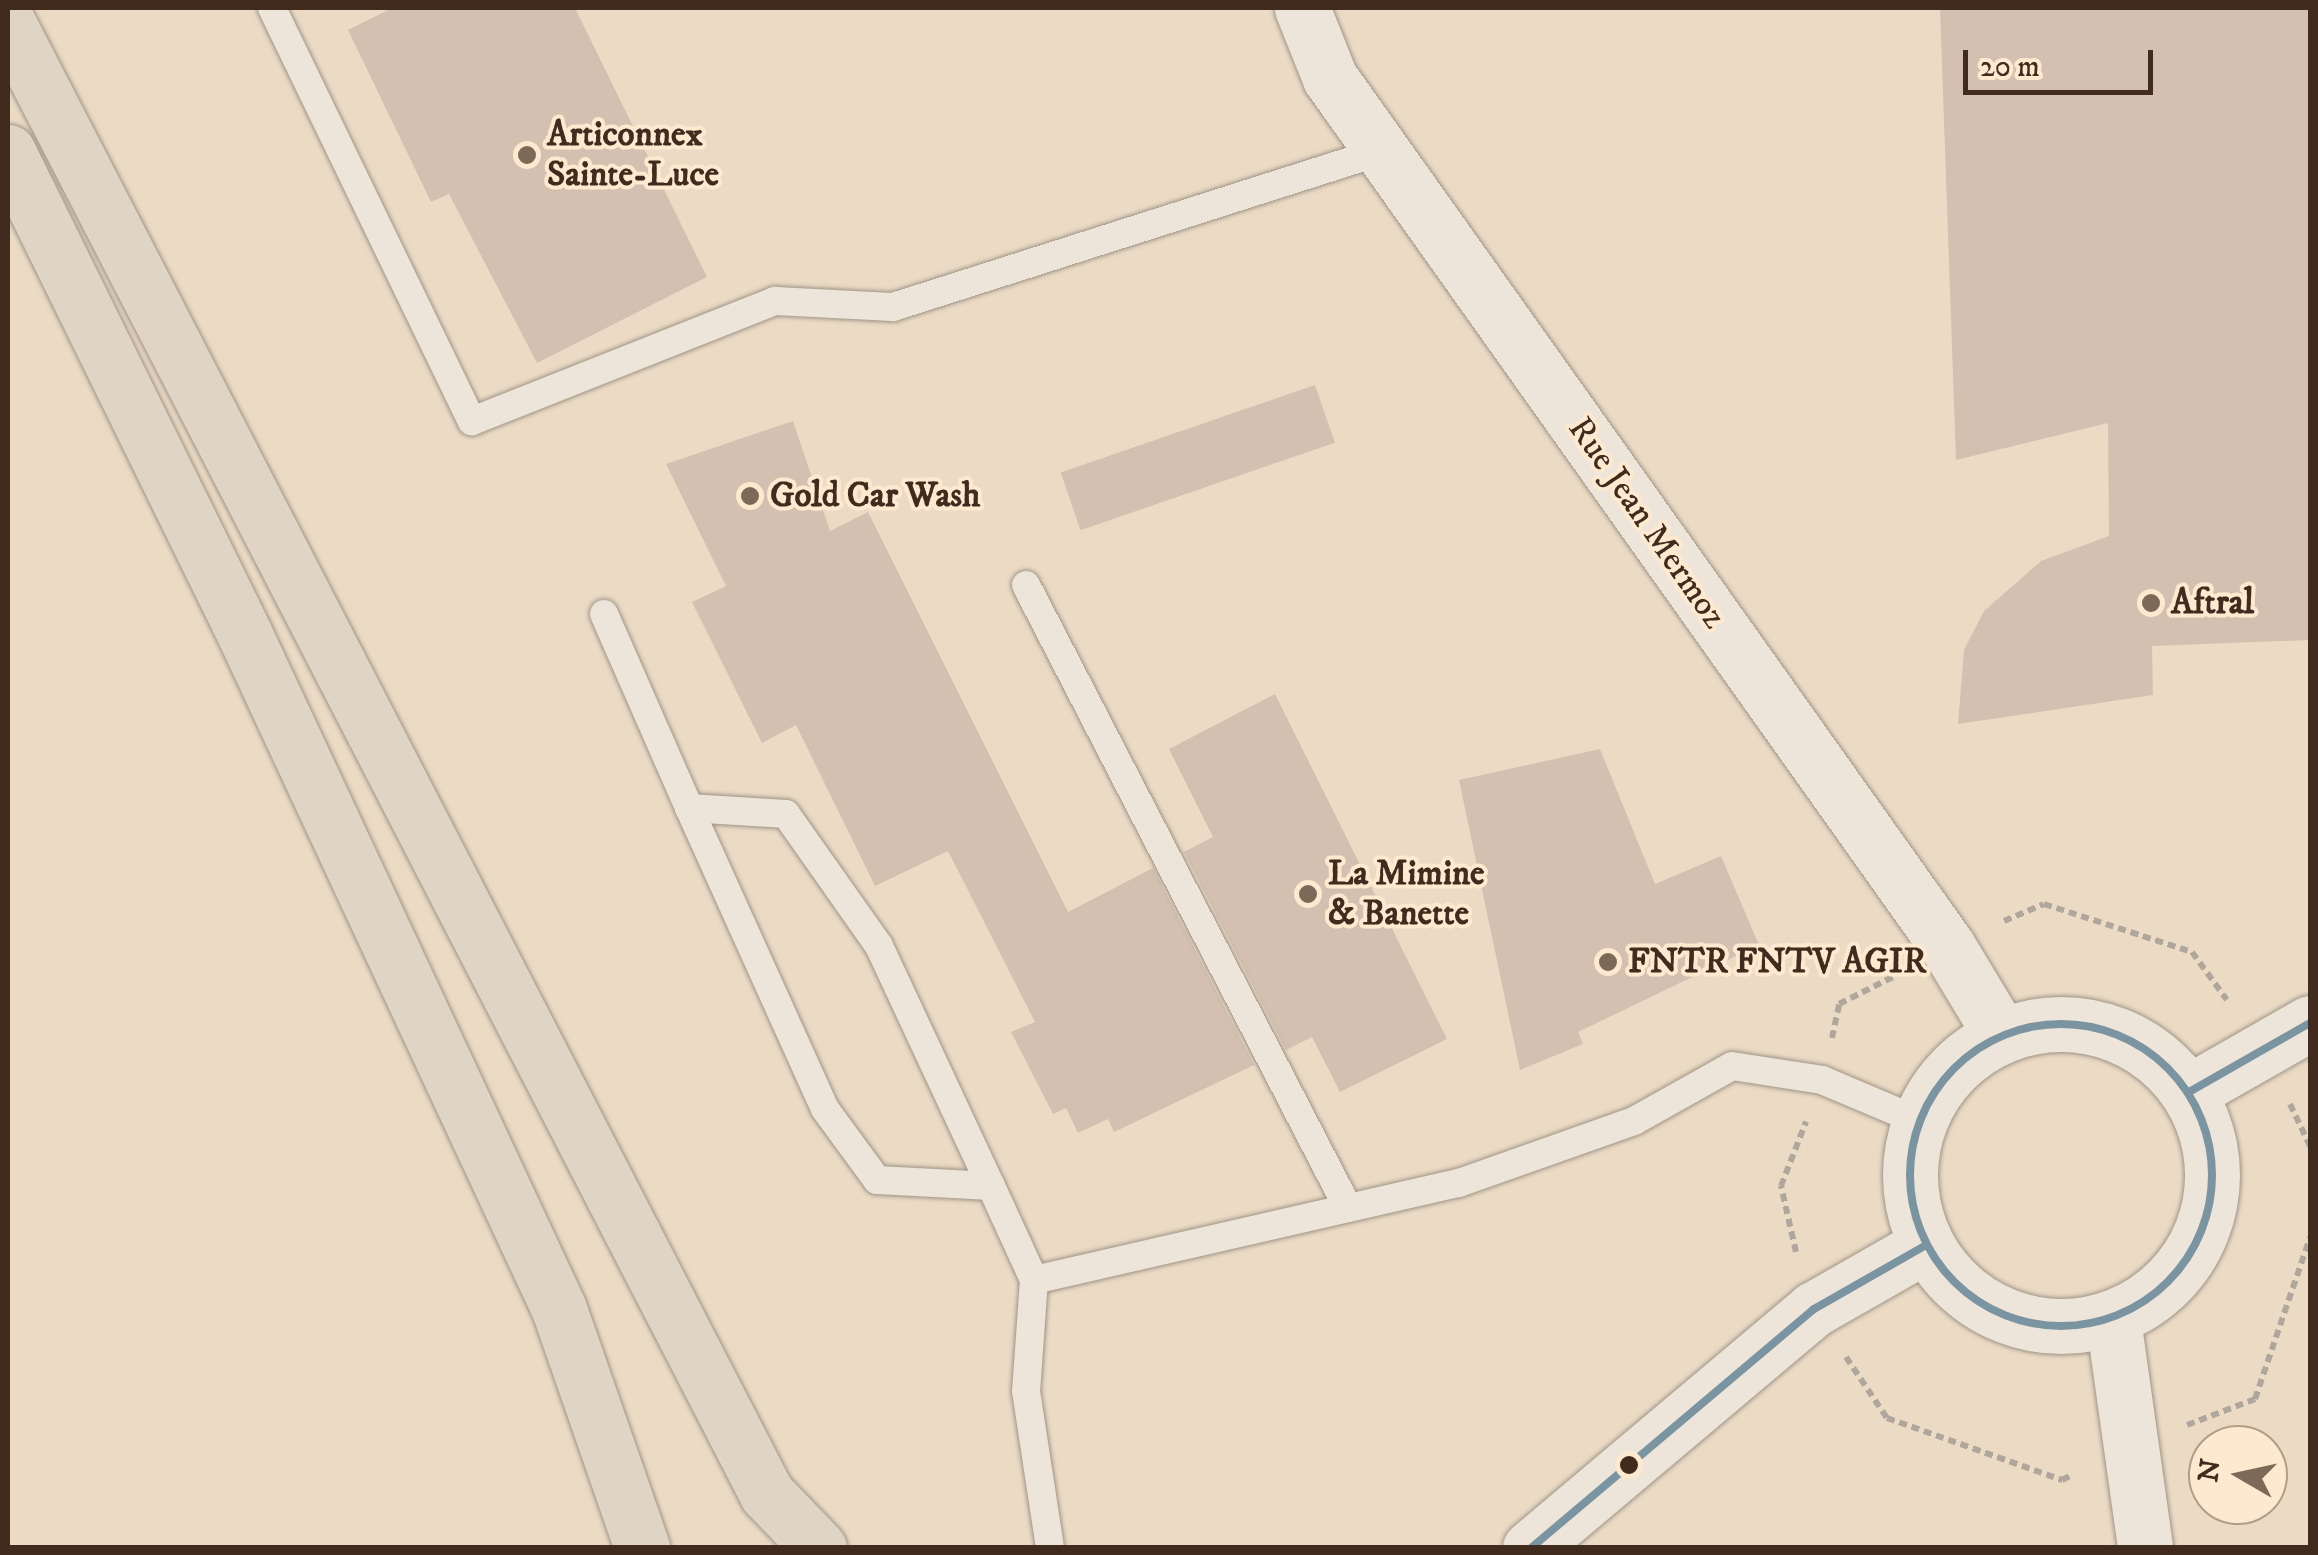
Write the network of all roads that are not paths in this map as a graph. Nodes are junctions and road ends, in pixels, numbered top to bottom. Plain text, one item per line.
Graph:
1 (272, 8) edge
2 (1302, 8) edge
3 (8, 24) edge
4 (8, 152) edge
5 (1382, 152) junction
6 (1026, 585) dead end
7 (604, 614) dead end
8 (690, 808) junction
9 (2310, 1023) edge
10 (2001, 1035) junction
11 (2189, 1092) junction
12 (1919, 1121) junction
13 (991, 1186) junction
14 (1348, 1208) junction
15 (1926, 1245) junction
16 (1034, 1280) junction
17 (2113, 1319) junction
18 (642, 1548) edge
19 (819, 1548) edge
20 (1050, 1548) edge
21 (1530, 1548) edge
22 (2145, 1548) edge

1 - 5 lane
2 - 5 street, Rue Jean Mermoz
3 - 19 main road
4 - 18 main road
5 - 10 street, Rue Jean Mermoz
6 - 14 lane
7 - 8 lane
8 - 13 lane
8 - 13 lane
9 - 11 street
10 - 11 street
10 - 12 street
11 - 17 street
12 - 14 lane
12 - 15 street
13 - 16 lane
14 - 16 lane
15 - 17 street
15 - 21 street
16 - 20 lane
17 - 22 street

